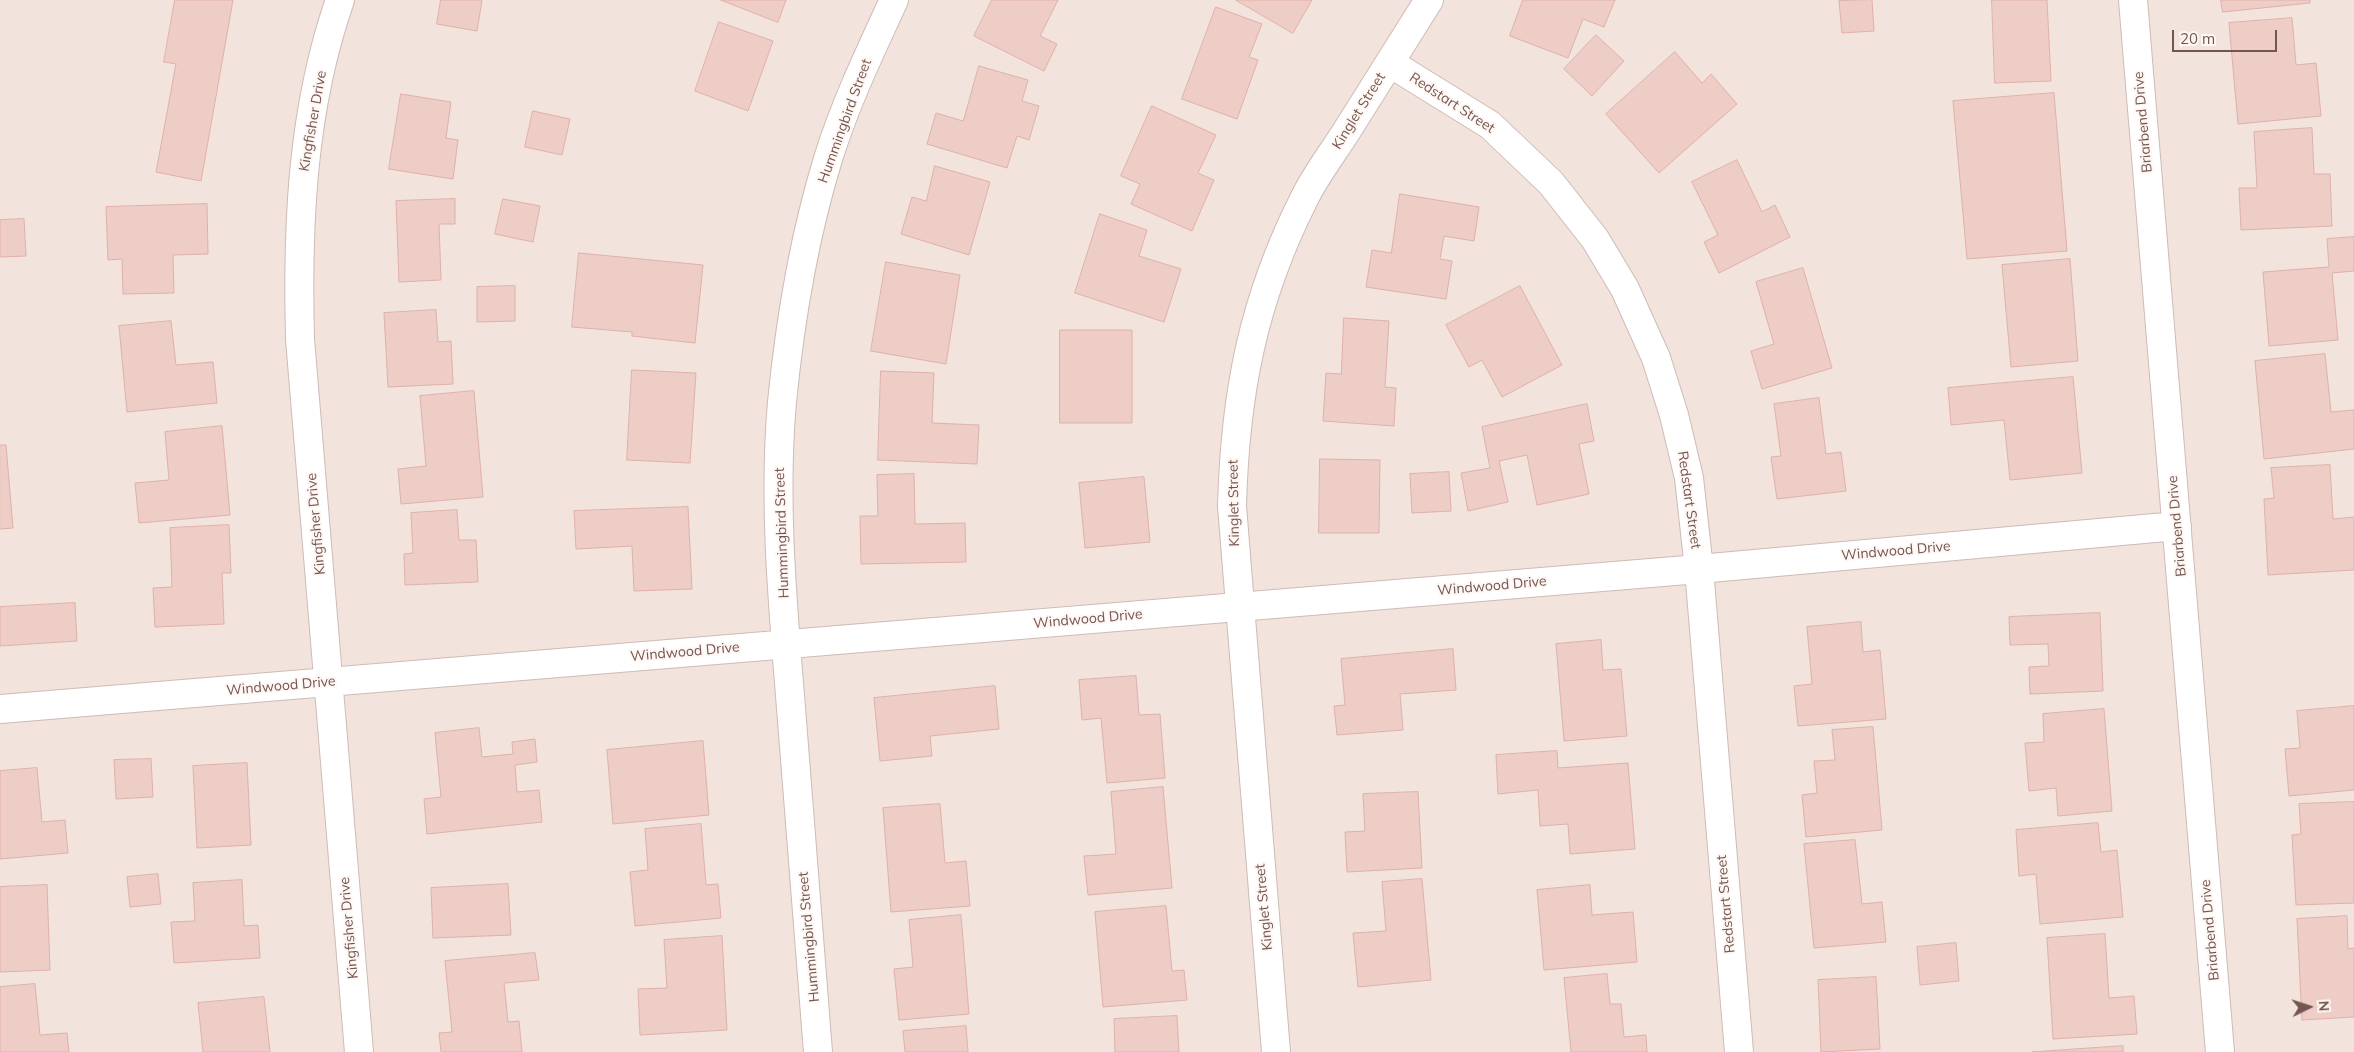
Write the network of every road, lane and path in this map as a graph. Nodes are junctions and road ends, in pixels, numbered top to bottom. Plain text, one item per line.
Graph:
1 (340, 0) edge
2 (894, 0) edge
3 (1429, 0) edge
4 (2133, 0) edge
5 (1390, 63) junction
6 (2177, 526) junction
7 (1699, 569) junction
8 (1239, 607) junction
9 (786, 643) junction
10 (329, 682) junction
11 (0, 709) edge
12 (359, 1052) edge
13 (818, 1052) edge
14 (1276, 1052) edge
15 (1738, 1052) edge
16 (2220, 1052) edge

1 - 10 street, Kingfisher Drive
2 - 9 street, Hummingbird Street
3 - 5 street, Kinglet Street
4 - 6 street, Briarbend Drive
5 - 7 street, Redstart Street
5 - 8 street, Kinglet Street
6 - 7 street, Windwood Drive
6 - 16 street, Briarbend Drive
7 - 8 street, Windwood Drive
7 - 15 street, Redstart Street
8 - 9 street, Windwood Drive
8 - 14 street, Kinglet Street
9 - 10 street, Windwood Drive
9 - 13 street, Hummingbird Street
10 - 11 street, Windwood Drive
10 - 12 street, Kingfisher Drive

